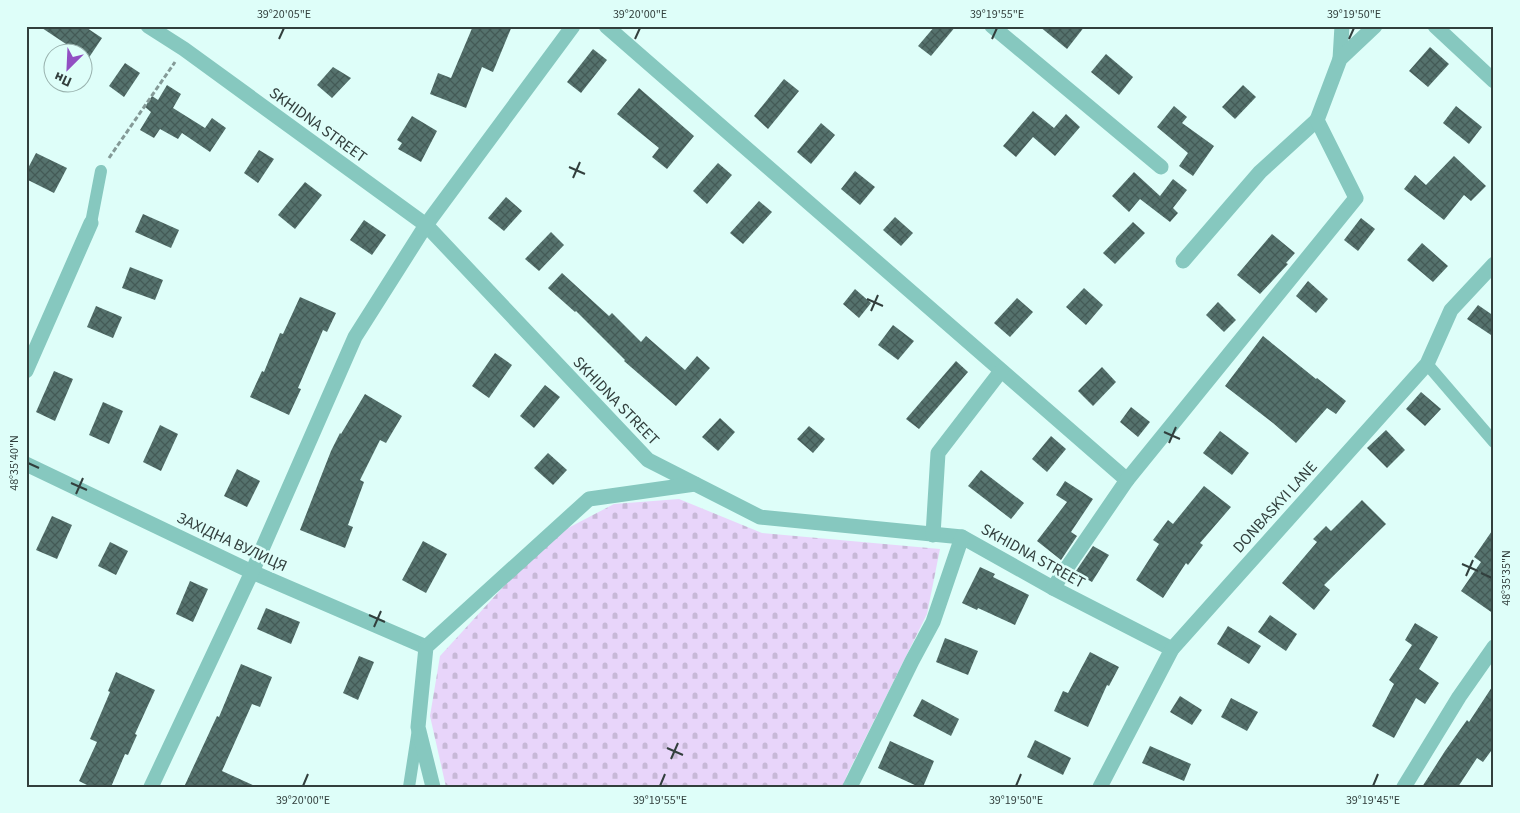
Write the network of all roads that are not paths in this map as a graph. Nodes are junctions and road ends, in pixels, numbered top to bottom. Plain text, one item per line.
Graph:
1 (148, 26) edge
2 (573, 26) edge
3 (606, 26) edge
4 (992, 26) edge
5 (1342, 26) edge
6 (1375, 26) edge
7 (1435, 26) edge
8 (1340, 59) junction
9 (1494, 81) edge
10 (1317, 120) junction
11 (1162, 167) dead end
12 (101, 171) road end
13 (91, 223) joint
14 (426, 225) junction
15 (1183, 261) dead end
16 (1494, 264) edge
17 (1428, 364) junction
18 (1001, 371) junction
19 (26, 372) edge
20 (1494, 442) edge
21 (26, 464) edge
22 (1127, 480) junction
23 (695, 484) junction
24 (933, 535) junction
25 (962, 537) junction
26 (252, 572) junction
27 (1053, 588) junction
28 (426, 647) junction
29 (1494, 647) edge
30 (1172, 650) junction
31 (418, 727) junction
32 (151, 787) edge
33 (409, 787) edge
34 (434, 787) edge
35 (850, 787) edge
36 (1100, 787) edge
37 (1404, 787) edge

1 - 14 street, SKHIDNA STREET
2 - 14 street
3 - 18 street
4 - 11 street
5 - 8 street
6 - 8 street
7 - 9 street
8 - 10 street
10 - 15 street
10 - 22 street
12 - 13 lane
13 - 19 street
14 - 23 street, SKHIDNA STREET
14 - 26 street
16 - 17 street, DONBASKYI LANE
17 - 20 lane
17 - 30 street, DONBASKYI LANE
18 - 22 street
18 - 24 street
21 - 26 street, ЗАХІДНА ВУЛИЦЯ
22 - 27 street
23 - 24 street, SKHIDNA STREET
23 - 28 street
24 - 25 street, SKHIDNA STREET
25 - 27 street, SKHIDNA STREET
25 - 35 street
26 - 28 street, ЗАХІДНА ВУЛИЦЯ
26 - 32 street
27 - 30 street, SKHIDNA STREET
28 - 31 street
29 - 37 street
30 - 36 street, DONBASKYI LANE
31 - 33 lane
31 - 34 street

